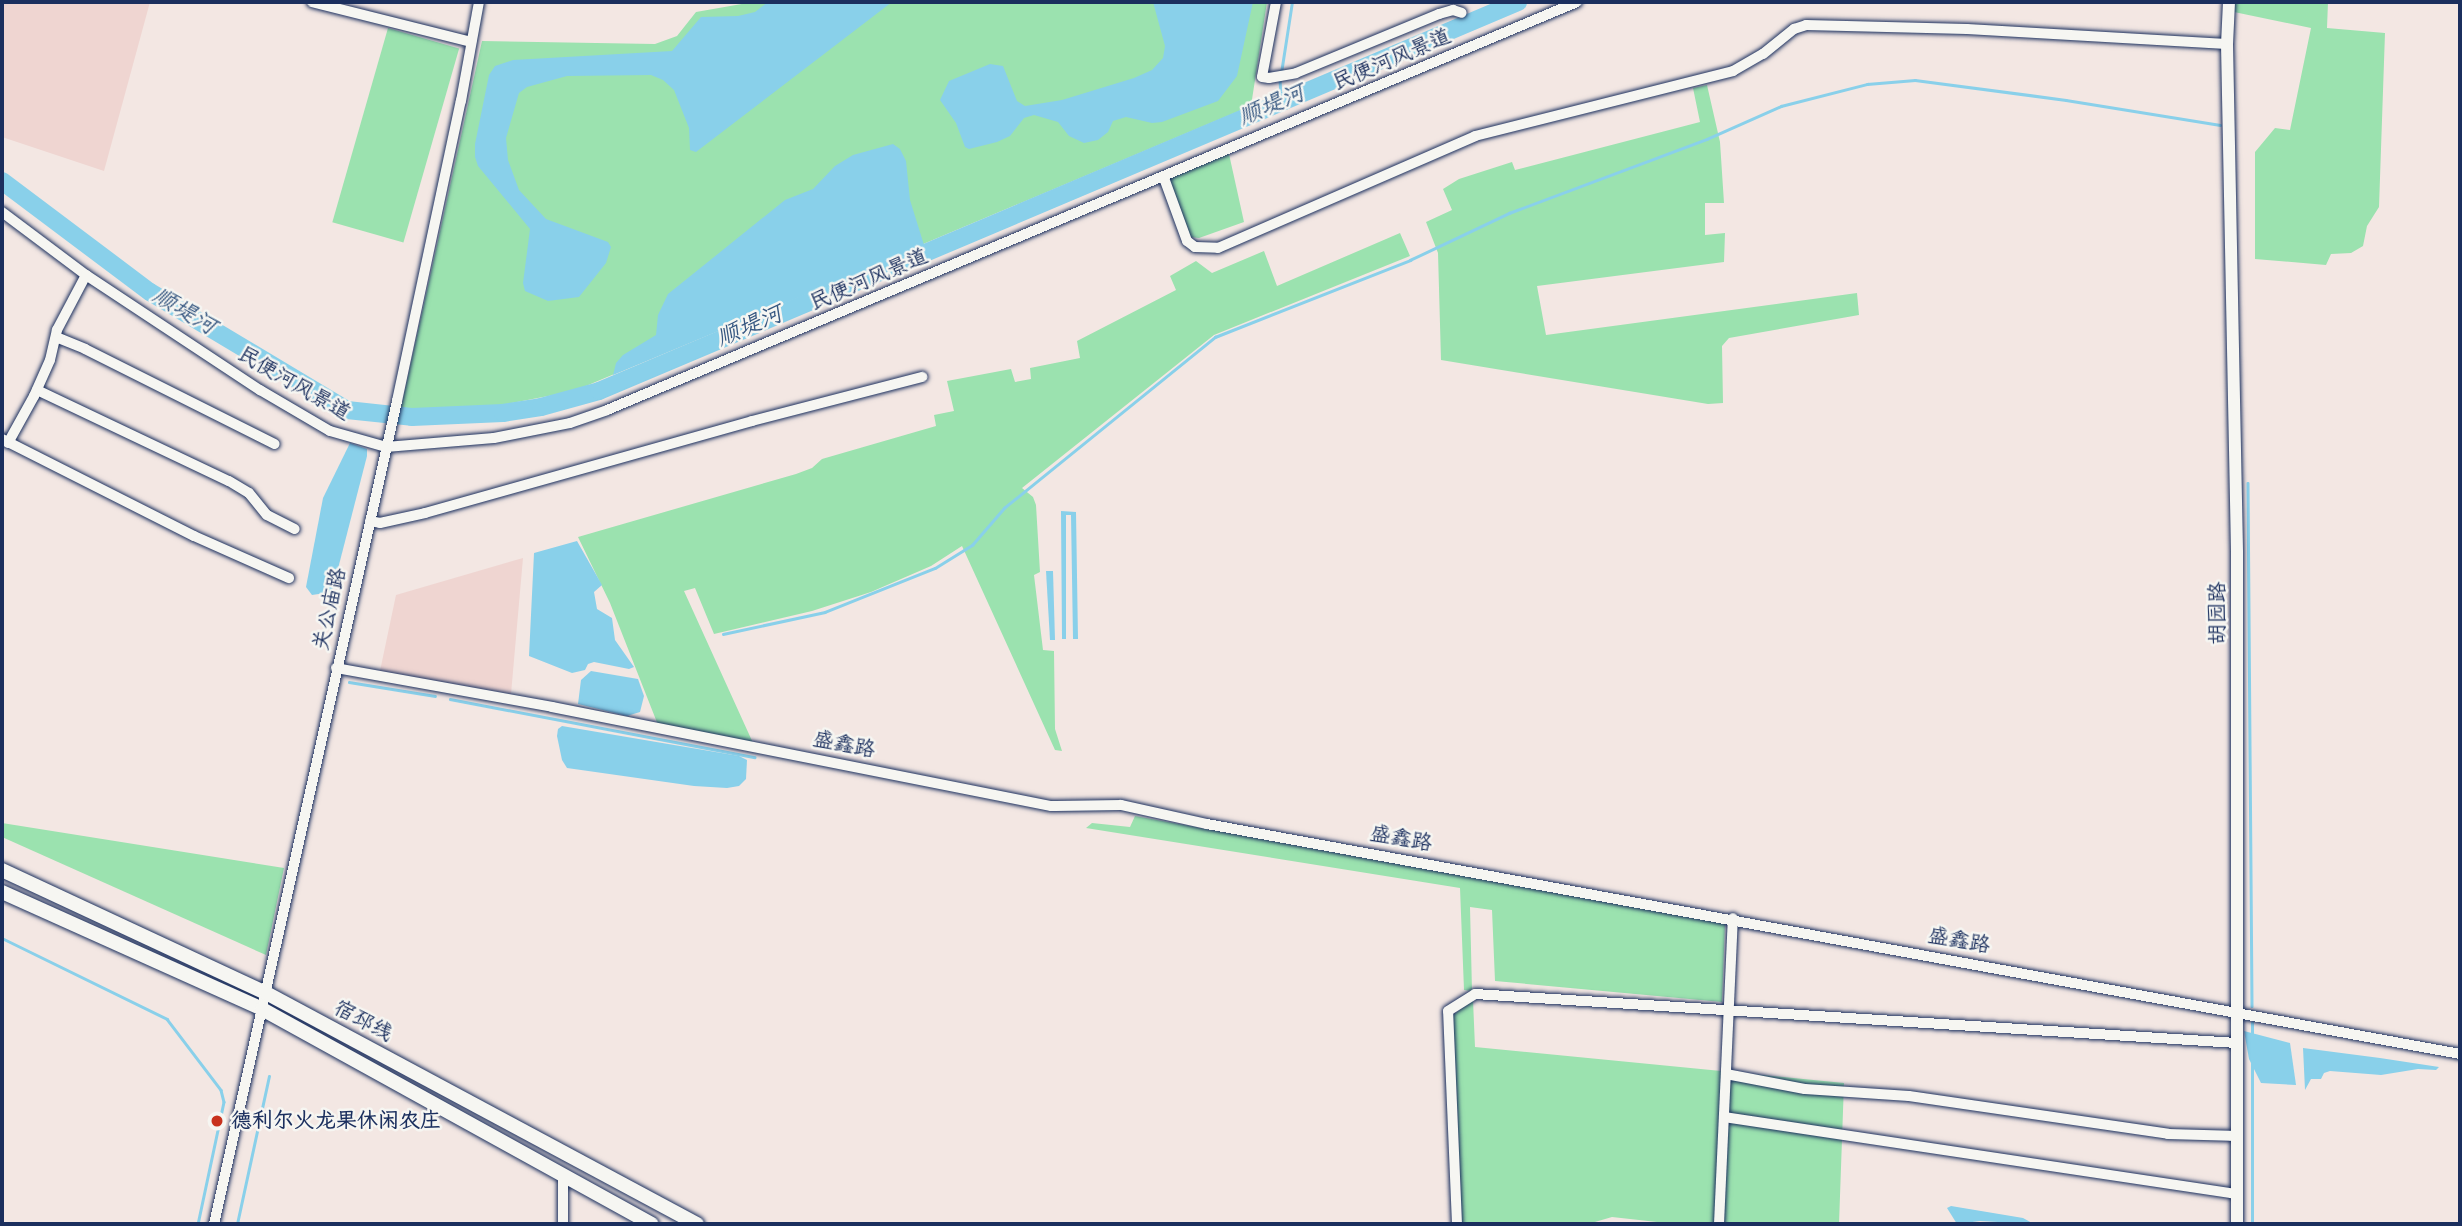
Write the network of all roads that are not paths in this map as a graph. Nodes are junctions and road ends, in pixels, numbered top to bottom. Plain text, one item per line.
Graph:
1 (312, 2) edge
2 (479, 2) edge
3 (1276, 2) edge
4 (1577, 2) edge
5 (2229, 2) edge
6 (1462, 13) dead end
7 (471, 42) junction
8 (2227, 44) junction
9 (1164, 178) junction
10 (2, 212) edge
11 (86, 275) junction
12 (56, 337) junction
13 (922, 377) dead end
14 (37, 390) junction
15 (5, 441) edge
16 (387, 443) junction
17 (275, 444) dead end
18 (370, 521) junction
19 (295, 529) dead end
20 (289, 578) dead end
21 (336, 668) junction
22 (2, 870) edge
23 (2, 892) edge
24 (1733, 918) junction
25 (266, 993) junction
26 (262, 1009) junction
27 (1730, 1010) junction
28 (2237, 1012) junction
29 (2236, 1043) junction
30 (2460, 1054) edge
31 (1726, 1074) junction
32 (1724, 1117) junction
33 (2236, 1136) junction
34 (563, 1175) junction
35 (2237, 1194) junction
36 (214, 1224) edge
37 (563, 1224) edge
38 (652, 1224) edge
39 (697, 1224) edge
40 (1457, 1224) edge
41 (1719, 1224) edge
42 (2237, 1224) edge

1 - 7 street
2 - 7 street, 关公庙路
3 - 6 street
4 - 9 street, 民便河风景道
5 - 8 street, 胡园路
7 - 16 street, 关公庙路
8 - 9 street
8 - 28 street, 胡园路
9 - 16 street, 民便河风景道
10 - 11 street, 民便河风景道
11 - 12 street
11 - 16 street, 民便河风景道
12 - 14 street
12 - 17 street
13 - 18 street
14 - 15 street
14 - 19 street
15 - 20 street
16 - 18 street, 关公庙路
18 - 21 street, 关公庙路
21 - 24 street, 盛鑫路
21 - 25 street, 关公庙路
22 - 25 main road, 宿邳线
23 - 26 main road, 宿邳线
24 - 27 street
24 - 28 street, 盛鑫路
25 - 26 street, 关公庙路
25 - 39 main road, 宿邳线
26 - 34 main road, 宿邳线
26 - 36 street, 关公庙路
27 - 29 street
27 - 31 street
27 - 40 street
28 - 29 street, 胡园路
28 - 30 street, 盛鑫路
29 - 33 street, 胡园路
31 - 32 street
31 - 33 street
32 - 35 street
32 - 41 street
33 - 35 street, 胡园路
34 - 37 street
34 - 38 main road, 宿邳线
35 - 42 street, 胡园路

